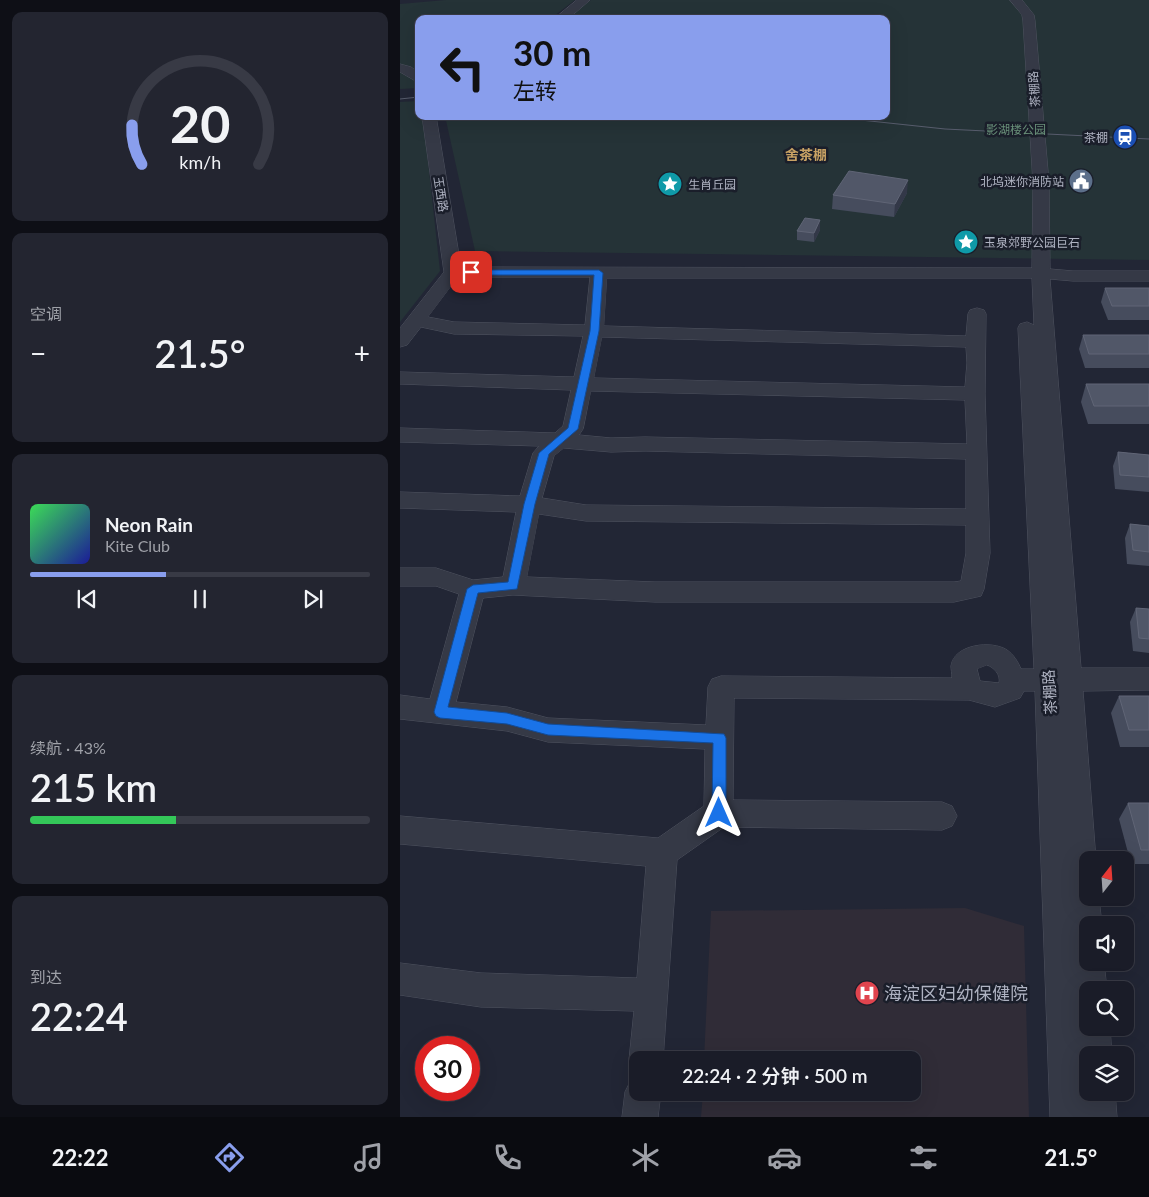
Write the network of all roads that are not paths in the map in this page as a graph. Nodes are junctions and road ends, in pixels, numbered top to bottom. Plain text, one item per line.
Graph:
1 (584, 0) edge
2 (1016, 0) edge
3 (565, 15) edge
4 (400, 68) edge
5 (415, 77) edge
6 (430, 120) edge
7 (1149, 268) edge
8 (453, 272) junction
9 (599, 273) junction
10 (1041, 273) junction
11 (1149, 276) edge
12 (977, 314) dead end
13 (416, 320) junction
14 (594, 331) junction
15 (400, 341) edge
16 (975, 342) junction
17 (400, 378) edge
18 (584, 382) junction
19 (975, 394) junction
20 (400, 434) edge
21 (558, 441) junction
22 (976, 452) junction
23 (400, 500) edge
24 (530, 504) junction
25 (977, 518) junction
26 (400, 576) edge
27 (512, 586) junction
28 (473, 589) junction
29 (1058, 679) junction
30 (1149, 679) edge
31 (1014, 680) junction
32 (970, 689) junction
33 (400, 708) edge
34 (440, 712) junction
35 (719, 738) junction
36 (719, 813) junction
37 (942, 816) dead end
38 (400, 830) edge
39 (662, 853) junction
40 (1084, 916) edge
41 (400, 979) edge
42 (652, 995) junction
43 (647, 1051) edge
44 (642, 1101) edge
45 (1098, 1101) edge
46 (640, 1117) edge
47 (1068, 1117) edge
48 (1099, 1117) edge

1 - 3 street
2 - 10 street, 茶棚路
4 - 5 street
6 - 8 street, 玉西路
7 - 10 street
8 - 9 street
8 - 13 street
9 - 10 street
9 - 14 street
10 - 11 street
10 - 29 street, 茶棚路
12 - 16 street
13 - 14 street
13 - 15 street
14 - 16 street
14 - 18 street
16 - 19 street
17 - 18 street
18 - 19 street
18 - 21 street
19 - 22 street
20 - 21 street
21 - 22 street
21 - 24 street
22 - 25 street
23 - 24 street
24 - 25 street
24 - 27 street
25 - 27 street
26 - 28 street
27 - 28 street
28 - 34 street
29 - 30 street
29 - 31 street
29 - 40 street, 茶棚路
29 - 47 street, 茶棚路
31 - 32 street
31 - 32 street
32 - 35 street
33 - 34 street
34 - 35 street
35 - 36 street
36 - 37 street
36 - 39 street
38 - 39 street
39 - 42 street
41 - 42 street
42 - 43 street
44 - 46 street
45 - 48 street

